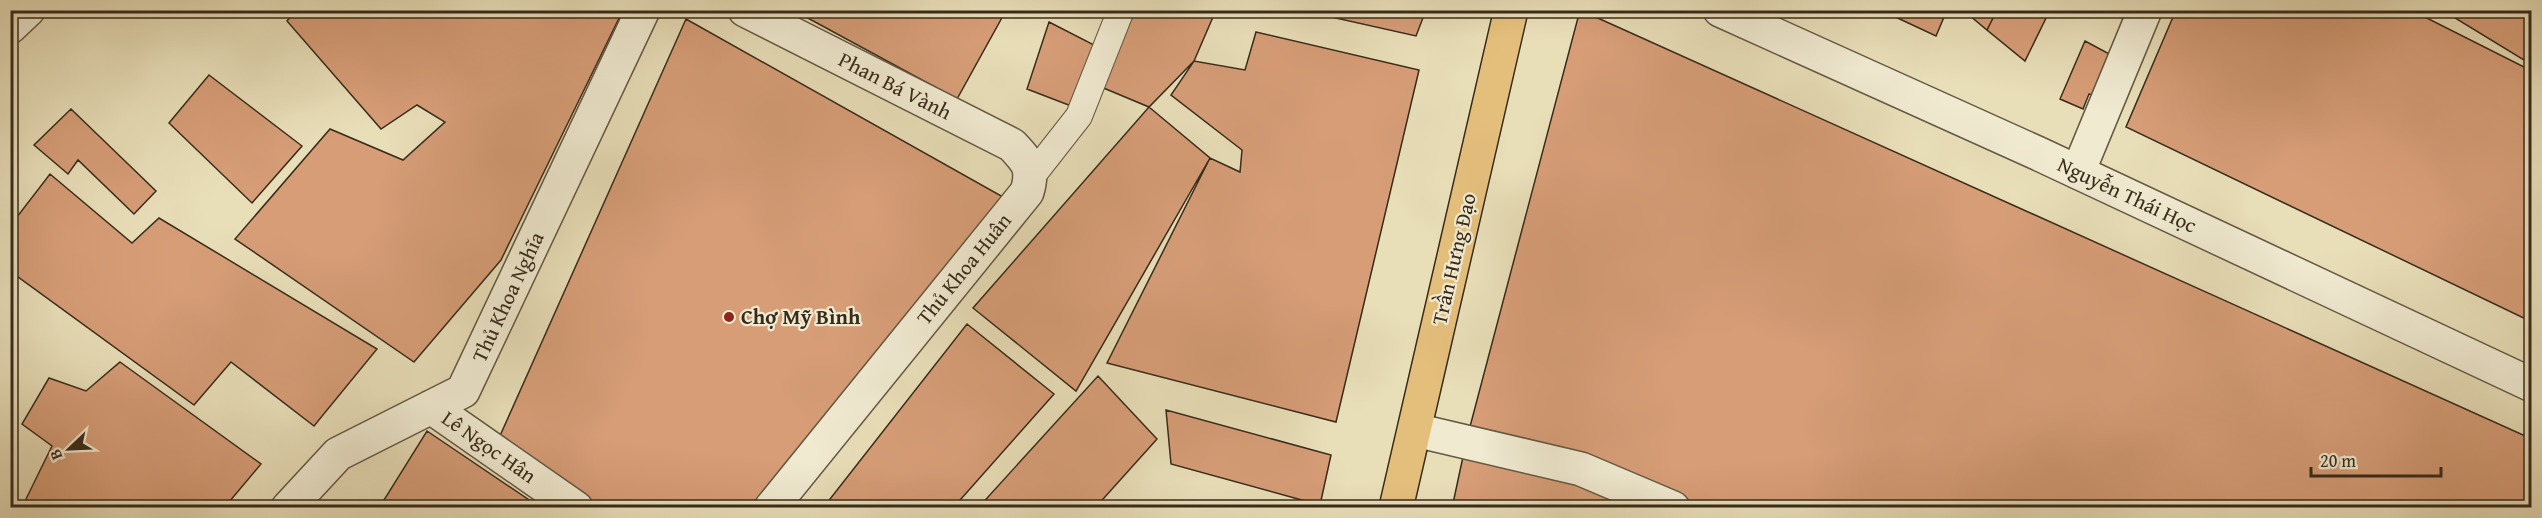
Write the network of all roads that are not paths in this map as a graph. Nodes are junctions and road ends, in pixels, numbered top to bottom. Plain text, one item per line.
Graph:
1 (28, 10) edge
2 (643, 10) edge
3 (745, 10) edge
4 (1121, 10) edge
5 (1511, 10) edge
6 (1720, 10) edge
7 (2145, 10) edge
8 (10, 27) edge
9 (2078, 172) junction
10 (1032, 176) junction
11 (2532, 385) edge
12 (431, 407) junction
13 (1415, 430) junction
14 (288, 507) edge
15 (576, 507) edge
16 (771, 507) edge
17 (1396, 507) edge
18 (1673, 507) edge

1 - 8 street
2 - 12 street, Thủ Khoa Nghĩa
3 - 10 street, Phan Bá Vành
4 - 10 lane, Thủ Khoa Huân
5 - 13 highway, Trần Hưng Đạo
6 - 9 street, Nguyễn Thái Học
7 - 9 street
9 - 11 street, Nguyễn Thái Học
10 - 16 street, Thủ Khoa Huân
12 - 14 street, Thủ Khoa Nghĩa
12 - 15 street, Lê Ngọc Hân
13 - 17 highway, Trần Hưng Đạo
13 - 18 street

